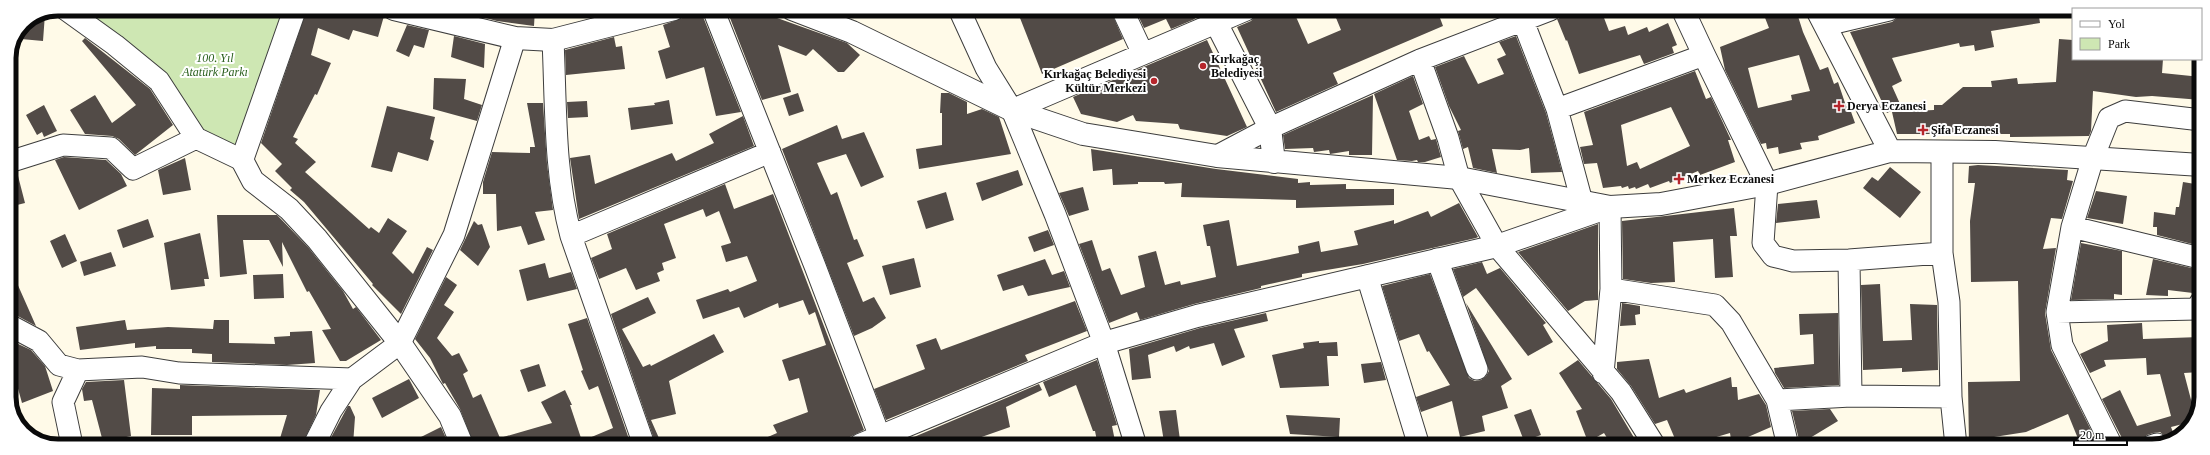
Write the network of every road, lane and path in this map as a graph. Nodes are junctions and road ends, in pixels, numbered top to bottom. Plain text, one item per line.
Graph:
1 (75, 16) edge
2 (293, 16) edge
3 (423, 16) edge
4 (647, 16) edge
5 (716, 16) edge
6 (810, 16) edge
7 (962, 16) edge
8 (1125, 16) edge
9 (1212, 16) edge
10 (1536, 16) edge
11 (1686, 16) edge
12 (1838, 16) edge
13 (1821, 18) edge
14 (1524, 21) junction
15 (514, 38) junction
16 (553, 40) junction
17 (1143, 54) junction
18 (1704, 56) junction
19 (1420, 60) junction
20 (1557, 109) junction
21 (1012, 110) junction
22 (2194, 119) edge
23 (1270, 128) junction
24 (196, 138) junction
25 (1890, 151) junction
26 (770, 152) junction
27 (1942, 152) junction
28 (1217, 156) junction
29 (2093, 158) junction
30 (16, 160) edge
31 (242, 160) junction
32 (1274, 162) junction
33 (2194, 165) edge
34 (1459, 178) junction
35 (1767, 184) junction
36 (1582, 202) junction
37 (1610, 207) junction
38 (2072, 226) junction
39 (571, 236) junction
40 (1498, 246) junction
41 (1942, 253) junction
42 (2194, 256) edge
43 (1437, 259) junction
44 (1849, 260) junction
45 (1367, 276) junction
46 (1612, 289) junction
47 (2194, 309) edge
48 (2057, 312) junction
49 (16, 329) edge
50 (400, 343) junction
51 (1104, 343) junction
52 (1477, 369) dead end
53 (78, 370) junction
54 (1603, 373) junction
55 (352, 379) junction
56 (1852, 396) junction
57 (1951, 397) junction
58 (1777, 400) junction
59 (71, 439) edge
60 (317, 439) edge
61 (460, 439) edge
62 (642, 439) edge
63 (881, 439) edge
64 (887, 439) edge
65 (1134, 439) edge
66 (1417, 439) edge
67 (1650, 439) edge
68 (1786, 439) edge
69 (1955, 439) edge
70 (2109, 439) edge

1 - 24 street
2 - 31 street
3 - 15 street
4 - 16 street
5 - 26 street
6 - 21 street
7 - 21 street
8 - 17 street
9 - 17 street
9 - 23 street
10 - 14 street
11 - 18 street
12 - 13 street
13 - 25 street
14 - 19 street
14 - 20 street
15 - 16 street
15 - 50 street
16 - 39 street
17 - 21 street
18 - 20 street
18 - 35 street
19 - 23 street
19 - 34 street
20 - 36 street
21 - 28 street
21 - 51 street
22 - 29 street
23 - 28 street
23 - 32 street
24 - 30 street
24 - 31 street
25 - 27 street
25 - 35 street
26 - 39 street
26 - 63 street
27 - 29 street
27 - 41 street
28 - 32 street
29 - 33 street
29 - 38 street
31 - 50 street
32 - 34 street
34 - 36 street
34 - 40 street
35 - 37 street
35 - 44 street
36 - 37 street
37 - 40 street
37 - 46 street
38 - 42 street
38 - 48 street
39 - 62 street
40 - 43 street
40 - 54 street
41 - 44 street
41 - 57 street
43 - 45 street
43 - 52 street
44 - 56 street
45 - 51 street
45 - 66 street
46 - 54 street
46 - 58 street
47 - 48 street
48 - 70 street
49 - 53 street
50 - 55 street
50 - 61 street
51 - 64 street
51 - 65 street
53 - 55 street
53 - 59 street
54 - 67 street
55 - 60 street
56 - 57 street
56 - 58 street
57 - 69 street
58 - 68 street

